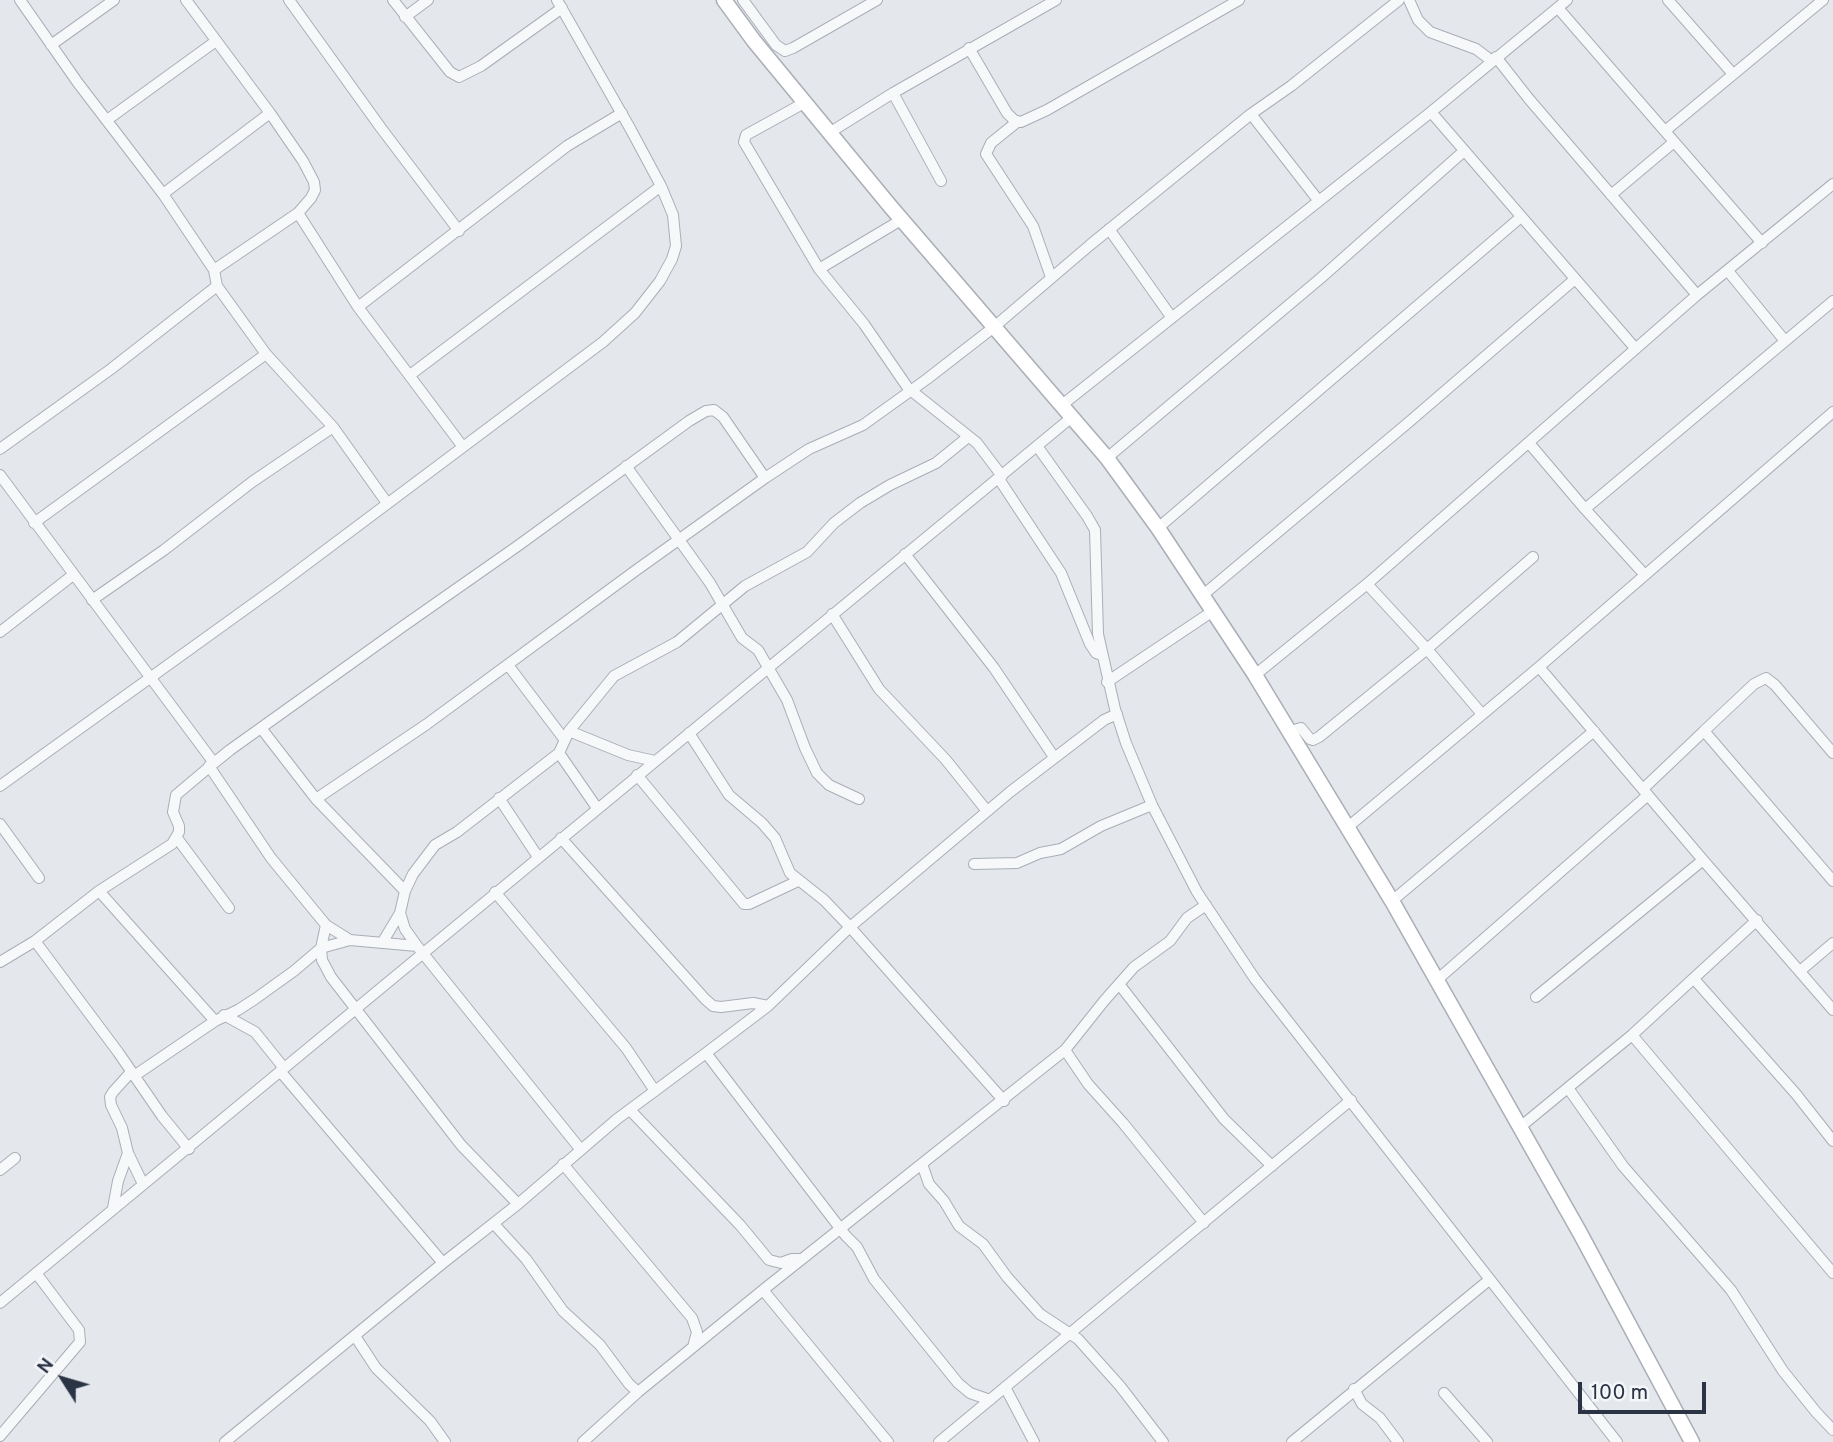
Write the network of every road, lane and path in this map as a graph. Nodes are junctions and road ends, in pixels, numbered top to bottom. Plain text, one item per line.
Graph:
1 (20, 0) edge
2 (114, 0) edge
3 (186, 0) edge
4 (289, 0) edge
5 (393, 0) edge
6 (428, 0) edge
7 (724, 0) edge
8 (743, 0) edge
9 (877, 0) edge
10 (1056, 0) edge
11 (1239, 0) edge
12 (1399, 0) edge
13 (1409, 0) edge
14 (1567, 0) edge
15 (1668, 0) edge
16 (1824, 0) edge
17 (560, 4) edge
18 (1224, 4) edge
19 (1558, 8) junction
20 (1833, 8) edge
21 (405, 17) junction
22 (216, 41) junction
23 (51, 45) junction
24 (970, 48) junction
25 (1494, 59) junction
26 (1733, 74) junction
27 (893, 93) junction
28 (804, 103) junction
29 (1431, 112) junction
30 (270, 113) junction
31 (622, 113) junction
32 (1251, 114) junction
33 (107, 120) junction
34 (1017, 122) junction
35 (1665, 131) junction
36 (829, 133) junction
37 (1674, 142) junction
38 (1464, 151) junction
39 (941, 181) dead end
40 (1833, 184) edge
41 (661, 186) junction
42 (163, 194) junction
43 (1611, 195) junction
44 (1318, 200) junction
45 (298, 213) junction
46 (1521, 217) junction
47 (901, 220) junction
48 (1109, 229) junction
49 (459, 231) junction
50 (1762, 243) junction
51 (819, 269) junction
52 (214, 270) junction
53 (1728, 271) junction
54 (1051, 277) junction
55 (1575, 279) junction
56 (217, 286) junction
57 (1698, 295) junction
58 (1833, 301) edge
59 (358, 307) junction
60 (1172, 318) junction
61 (995, 327) junction
62 (1785, 341) junction
63 (1635, 348) junction
64 (266, 354) junction
65 (410, 375) junction
66 (911, 391) junction
67 (1062, 405) junction
68 (1833, 412) edge
69 (1072, 417) junction
70 (333, 427) junction
71 (968, 437) junction
72 (1529, 443) junction
73 (1037, 446) junction
74 (463, 447) junction
75 (0, 449) edge
76 (1107, 458) junction
77 (626, 466) junction
78 (0, 475) edge
79 (1001, 477) junction
80 (765, 478) junction
81 (387, 503) junction
82 (1585, 509) junction
83 (34, 523) junction
84 (1158, 528) junction
85 (679, 540) junction
86 (905, 554) junction
87 (1533, 557) dead end
88 (1644, 574) junction
89 (73, 575) junction
90 (1367, 584) junction
91 (1203, 595) junction
92 (92, 600) junction
93 (722, 603) junction
94 (1213, 611) junction
95 (832, 614) junction
96 (0, 632) edge
97 (1427, 649) junction
98 (1102, 655) junction
99 (508, 664) junction
100 (1539, 667) junction
101 (767, 669) junction
102 (1255, 675) junction
103 (149, 677) junction
104 (1107, 682) junction
105 (1481, 713) junction
106 (1117, 714) junction
107 (261, 728) junction
108 (1594, 731) junction
109 (1704, 731) junction
110 (1290, 732) junction
111 (689, 733) junction
112 (566, 735) junction
113 (1833, 752) edge
114 (559, 753) junction
115 (1054, 757) junction
116 (655, 761) junction
117 (211, 764) junction
118 (638, 775) junction
119 (0, 786) edge
120 (1645, 792) junction
121 (499, 798) junction
122 (316, 799) junction
123 (859, 799) dead end
124 (1152, 805) junction
125 (597, 808) junction
126 (987, 811) junction
127 (0, 824) edge
128 (1348, 827) junction
129 (177, 838) junction
130 (561, 838) junction
131 (538, 857) junction
132 (1703, 860) junction
133 (974, 864) dead end
134 (40, 878) dead end
135 (798, 881) junction
136 (1833, 881) edge
137 (99, 891) junction
138 (405, 891) junction
139 (495, 892) junction
140 (1392, 901) junction
141 (1206, 905) junction
142 (229, 908) dead end
143 (400, 913) junction
144 (1756, 920) junction
145 (326, 925) junction
146 (850, 927) junction
147 (350, 940) junction
148 (35, 941) junction
149 (382, 943) junction
150 (1833, 943) edge
151 (321, 948) junction
152 (420, 950) junction
153 (0, 962) edge
154 (1800, 971) junction
155 (1694, 979) junction
156 (1437, 980) junction
157 (1119, 984) junction
158 (1536, 997) dead end
159 (768, 1006) junction
160 (356, 1008) junction
161 (1833, 1010) edge
162 (220, 1018) junction
163 (1632, 1034) junction
164 (1065, 1050) junction
165 (706, 1053) junction
166 (282, 1069) junction
167 (133, 1074) junction
168 (1568, 1088) junction
169 (655, 1091) junction
170 (1351, 1100) junction
171 (1004, 1101) junction
172 (630, 1110) junction
173 (1519, 1128) junction
174 (1833, 1141) edge
175 (188, 1149) junction
176 (580, 1150) junction
177 (128, 1153) junction
178 (15, 1158) dead end
179 (563, 1164) junction
180 (922, 1164) junction
181 (1272, 1166) junction
182 (0, 1170) edge
183 (143, 1184) junction
184 (519, 1205) junction
185 (113, 1208) junction
186 (1204, 1223) junction
187 (494, 1224) junction
188 (841, 1227) junction
189 (801, 1259) junction
190 (443, 1263) junction
191 (36, 1273) junction
192 (1833, 1273) edge
193 (1489, 1280) junction
194 (763, 1290) junction
195 (0, 1303) edge
196 (1071, 1332) junction
197 (355, 1336) junction
198 (693, 1347) junction
199 (1005, 1387) junction
200 (1354, 1389) junction
201 (638, 1392) junction
202 (1444, 1392) dead end
203 (990, 1400) junction
204 (1833, 1430) edge
205 (0, 1436) edge
206 (225, 1442) edge
207 (445, 1442) edge
208 (583, 1442) edge
209 (888, 1442) edge
210 (939, 1442) edge
211 (1034, 1442) edge
212 (1163, 1442) edge
213 (1292, 1442) edge
214 (1398, 1442) edge
215 (1488, 1442) edge
216 (1617, 1442) edge
217 (1692, 1442) edge

1 - 23 street
2 - 23 street
3 - 22 street
4 - 49 street
5 - 21 street
6 - 21 street
7 - 28 street
8 - 9 street
10 - 24 street
11 - 18 street
12 - 32 street
13 - 25 street
14 - 19 street
15 - 26 street
16 - 20 street
16 - 26 street
17 - 21 street
17 - 31 street
18 - 34 street
19 - 25 street
19 - 35 street
22 - 30 street
22 - 33 street
23 - 33 street
24 - 27 street
24 - 34 street
25 - 29 street
25 - 43 street
26 - 35 street
27 - 36 street
27 - 39 street
28 - 36 street
28 - 51 street
29 - 38 street
29 - 44 street
30 - 42 street
30 - 45 street
31 - 41 street
31 - 49 street
32 - 44 street
32 - 48 street
33 - 42 street
34 - 54 street
35 - 37 street
36 - 47 street
37 - 43 street
37 - 50 street
38 - 46 street
38 - 76 street
40 - 50 street
41 - 65 street
41 - 74 street
42 - 52 street
43 - 57 street
44 - 60 street
45 - 52 street
45 - 59 street
46 - 55 street
46 - 84 street
47 - 51 street
47 - 61 street
48 - 54 street
48 - 60 street
49 - 59 street
50 - 53 street
51 - 66 street
52 - 56 street
53 - 57 street
53 - 62 street
54 - 61 street
55 - 63 street
55 - 91 street
56 - 64 street
56 - 75 street
57 - 63 street
58 - 62 street
59 - 65 street
60 - 67 street
61 - 66 street
61 - 67 street
62 - 82 street
63 - 72 street
64 - 70 street
64 - 83 street
65 - 74 street
66 - 71 street
66 - 80 street
67 - 69 street
68 - 88 street
69 - 73 street
69 - 76 street
70 - 81 street
70 - 92 street
71 - 79 street
71 - 93 street
72 - 82 street
72 - 90 street
73 - 79 street
73 - 98 street
74 - 81 street
76 - 84 street
77 - 80 street
77 - 85 street
77 - 107 street
78 - 83 street
79 - 86 street
79 - 98 street
80 - 85 street
81 - 103 street
82 - 88 street
83 - 89 street
84 - 91 street
85 - 93 street
85 - 99 street
86 - 95 street
86 - 115 street
87 - 97 street
88 - 100 street
89 - 92 street
89 - 96 street
90 - 97 street
90 - 102 street
91 - 94 street
92 - 103 street
93 - 101 street
93 - 112 street
94 - 102 street
94 - 104 street
95 - 101 street
95 - 126 street
97 - 105 street
97 - 110 street
98 - 104 street
99 - 112 street
99 - 122 street
100 - 105 street
100 - 108 street
101 - 111 street
101 - 123 street
102 - 110 street
103 - 117 street
103 - 119 street
104 - 106 street
105 - 128 street
106 - 115 street
106 - 124 street
107 - 117 street
107 - 122 street
108 - 120 street
108 - 140 street
109 - 113 street
109 - 120 street
109 - 136 street
110 - 128 street
111 - 116 street
111 - 135 street
112 - 114 street
112 - 116 street
114 - 121 street
114 - 125 street
115 - 126 street
116 - 118 street
117 - 129 street
117 - 145 street
118 - 125 street
118 - 135 street
120 - 132 street
120 - 156 street
121 - 131 street
121 - 138 street
122 - 138 street
124 - 133 street
124 - 141 street
125 - 130 street
126 - 146 street
127 - 134 street
128 - 140 street
129 - 137 street
129 - 142 street
130 - 131 street
130 - 159 street
131 - 139 street
132 - 144 street
132 - 158 street
135 - 146 street
137 - 148 street
137 - 162 street
138 - 143 street
139 - 152 street
139 - 169 street
140 - 156 street
141 - 157 street
141 - 170 street
143 - 149 street
143 - 152 street
144 - 154 street
144 - 155 street
145 - 147 street
145 - 151 street
146 - 159 street
146 - 171 street
147 - 149 street
147 - 151 street
148 - 153 street
148 - 167 street
149 - 152 street
150 - 154 street
151 - 160 street
151 - 162 street
152 - 160 street
152 - 176 street
154 - 161 street
155 - 163 street
155 - 174 street
156 - 173 street
157 - 164 street
157 - 181 street
159 - 165 street
160 - 166 street
160 - 184 street
162 - 166 street
162 - 167 street
163 - 168 street
163 - 192 street
164 - 171 street
164 - 186 street
165 - 169 street
165 - 188 street
166 - 175 street
166 - 190 street
167 - 175 street
167 - 177 street
168 - 173 street
168 - 204 street
169 - 172 street
170 - 181 street
170 - 193 street
171 - 180 street
172 - 176 street
172 - 189 street
173 - 217 street
175 - 183 street
176 - 179 street
177 - 183 street
177 - 185 street
178 - 182 street
179 - 184 street
179 - 198 street
180 - 188 street
180 - 196 street
181 - 186 street
183 - 185 street
184 - 187 street
185 - 191 street
186 - 196 street
187 - 190 street
187 - 201 street
188 - 189 street
188 - 203 street
189 - 194 street
190 - 197 street
191 - 195 street
191 - 205 street
193 - 200 street
193 - 216 street
194 - 198 street
194 - 209 street
196 - 199 street
196 - 212 street
197 - 206 street
197 - 207 street
198 - 201 street
199 - 203 street
199 - 211 street
200 - 213 street
200 - 214 street
201 - 208 street
202 - 215 street
203 - 210 street

